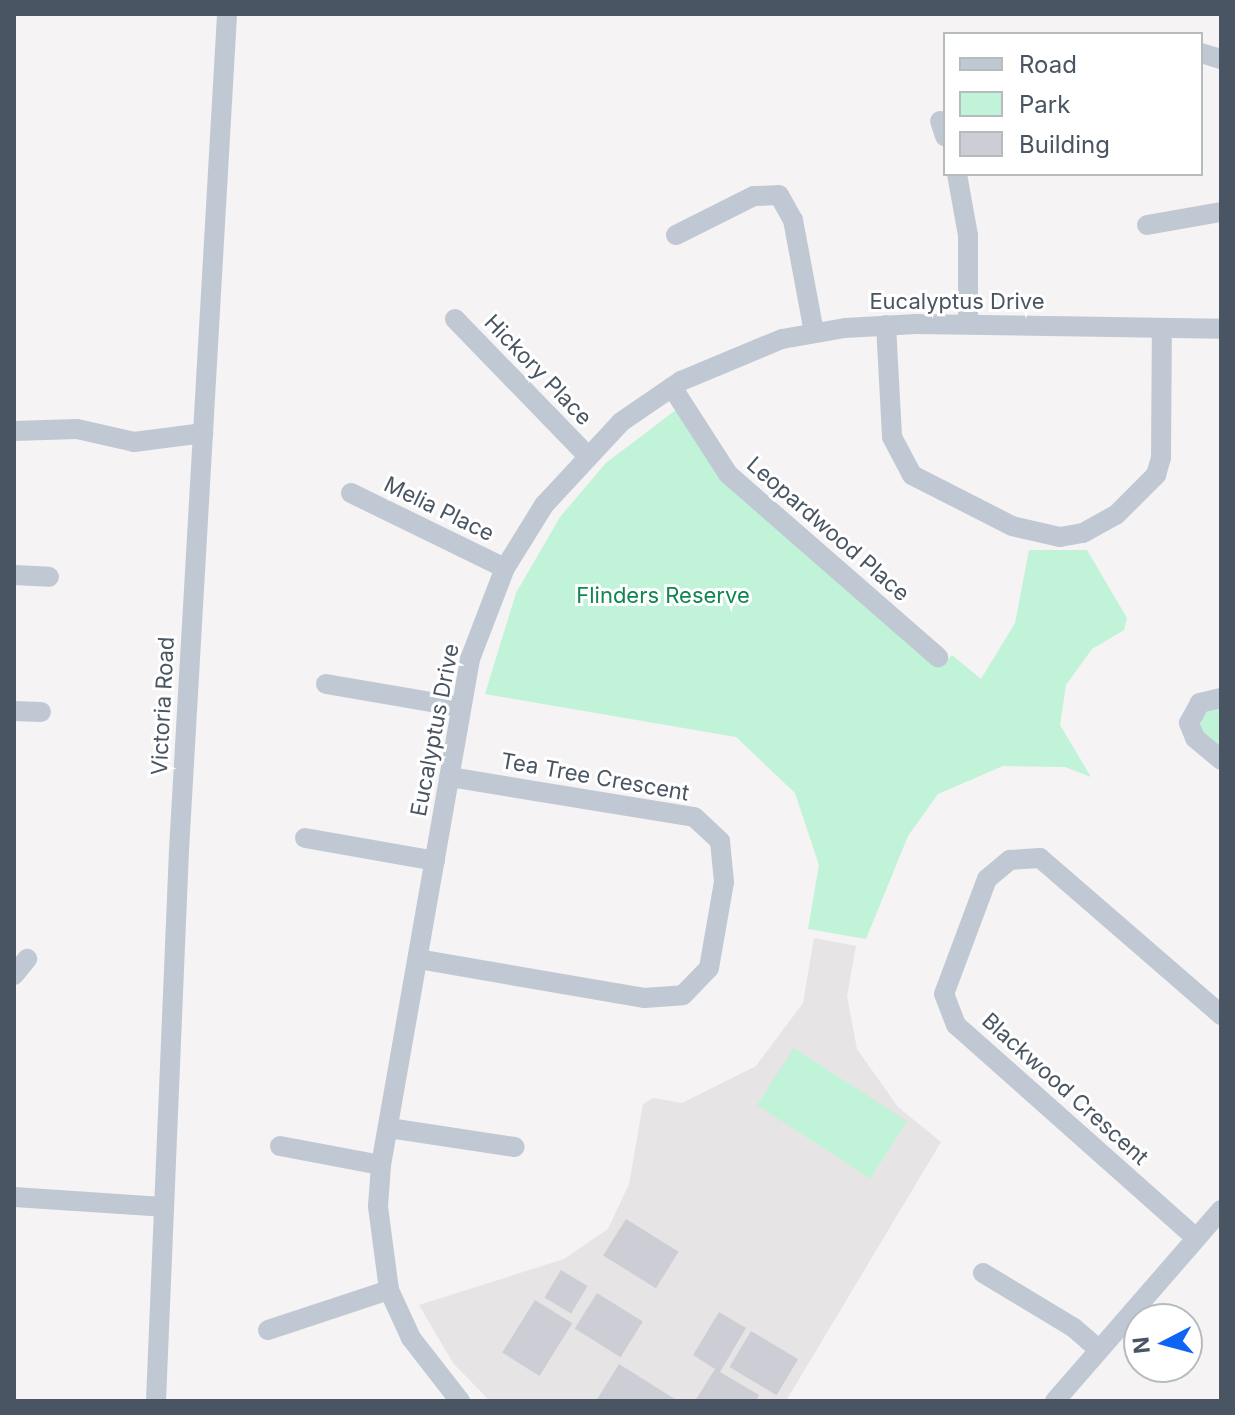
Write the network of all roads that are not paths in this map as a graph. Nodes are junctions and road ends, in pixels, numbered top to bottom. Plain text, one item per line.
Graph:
1 (227, 14) edge
2 (957, 176) edge
3 (1221, 212) edge
4 (1147, 225) dead end
5 (676, 235) dead end
6 (455, 319) dead end
7 (968, 324) junction
8 (886, 325) junction
9 (1162, 328) junction
10 (1221, 329) edge
11 (814, 332) junction
12 (672, 387) junction
13 (14, 431) edge
14 (203, 433) junction
15 (586, 454) junction
16 (351, 493) dead end
17 (505, 568) junction
18 (14, 575) edge
19 (49, 577) dead end
20 (938, 657) dead end
21 (326, 684) dead end
22 (1221, 698) edge
23 (461, 707) junction
24 (14, 711) edge
25 (41, 712) dead end
26 (1221, 760) edge
27 (449, 777) junction
28 (305, 838) dead end
29 (435, 861) junction
30 (418, 959) junction
31 (1221, 1015) edge
32 (389, 1128) junction
33 (280, 1146) dead end
34 (515, 1147) dead end
35 (381, 1165) junction
36 (14, 1197) edge
37 (163, 1207) junction
38 (1221, 1210) edge
39 (1196, 1238) junction
40 (983, 1273) dead end
41 (389, 1290) junction
42 (268, 1330) dead end
43 (1099, 1350) junction
44 (156, 1401) edge
45 (460, 1401) edge
46 (1055, 1401) edge

1 - 14 street, Victoria Road
2 - 7 street
3 - 4 street
5 - 11 street
6 - 15 street, Hickory Place
7 - 8 street, Eucalyptus Drive
7 - 9 street, Eucalyptus Drive
8 - 9 street
8 - 11 street, Eucalyptus Drive
9 - 10 street, Eucalyptus Drive
11 - 12 street, Eucalyptus Drive
12 - 15 street, Eucalyptus Drive
12 - 20 street, Leopardwood Place
13 - 14 street
14 - 37 street, Victoria Road
15 - 17 street, Eucalyptus Drive
16 - 17 street, Melia Place
17 - 23 street, Eucalyptus Drive
18 - 19 street
21 - 23 street
22 - 26 street
23 - 27 street, Eucalyptus Drive
24 - 25 street
27 - 29 street, Eucalyptus Drive
27 - 30 street, Tea Tree Crescent
28 - 29 street
29 - 30 street, Eucalyptus Drive
30 - 32 street, Eucalyptus Drive
31 - 39 street, Blackwood Crescent
32 - 34 street
32 - 35 street, Eucalyptus Drive
33 - 35 street
35 - 41 street, Eucalyptus Drive
36 - 37 street
37 - 44 street, Victoria Road
38 - 39 street
39 - 43 street
40 - 43 street
41 - 42 street
41 - 45 street, Eucalyptus Drive
43 - 46 street

